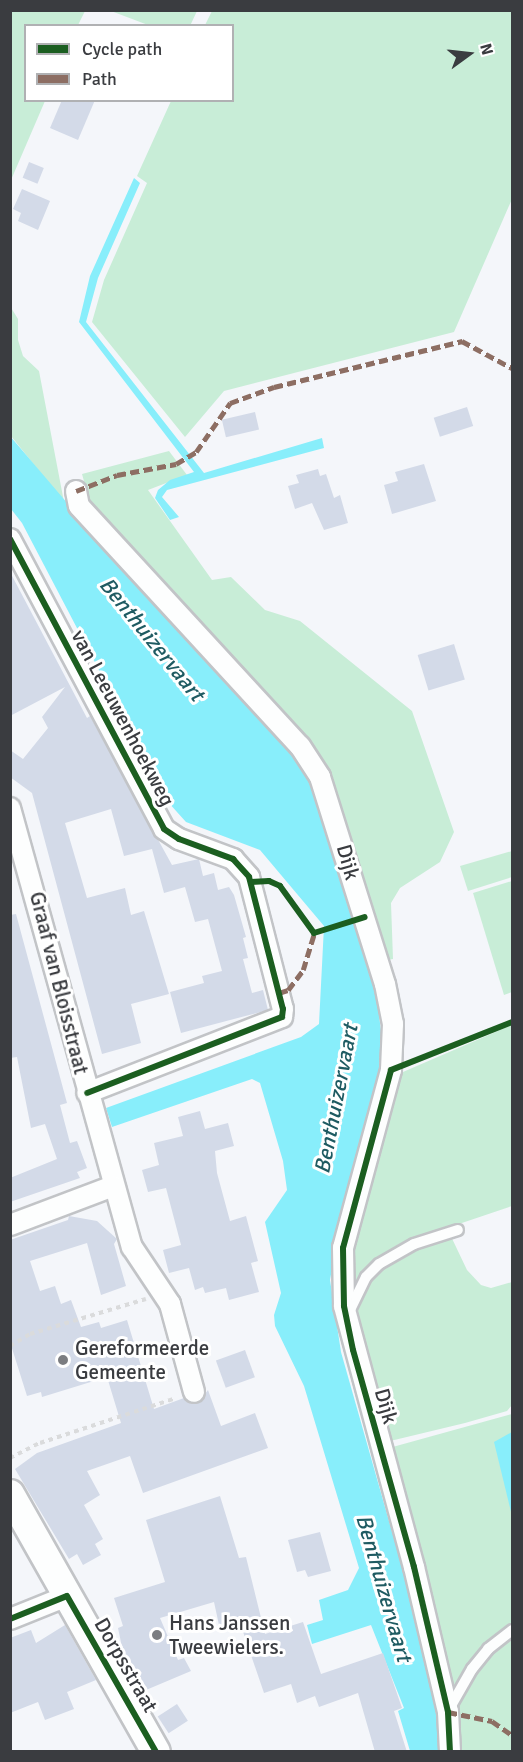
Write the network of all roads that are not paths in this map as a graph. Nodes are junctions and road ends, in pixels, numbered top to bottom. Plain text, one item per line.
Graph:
1 (76, 491) dead end
2 (10, 539) edge
3 (10, 808) edge
4 (87, 1093) junction
5 (113, 1186) junction
6 (10, 1225) edge
7 (458, 1230) dead end
8 (347, 1317) junction
9 (194, 1392) road end
10 (10, 1494) edge
11 (66, 1596) junction
12 (10, 1619) edge
13 (513, 1630) edge
14 (448, 1712) junction
15 (156, 1752) edge
16 (450, 1752) edge

1 - 8 street, Dijk
2 - 4 street, van Leeuwenhoekweg
3 - 4 street, Graaf van Bloisstraat
4 - 5 street, Graaf van Bloisstraat
5 - 6 street
5 - 9 street, Graaf van Bloisstraat
7 - 8 lane
8 - 14 street, Dijk
10 - 11 street, Dorpsstraat
11 - 12 street
11 - 15 street, Dorpsstraat
13 - 14 lane
14 - 16 street, Dijk

